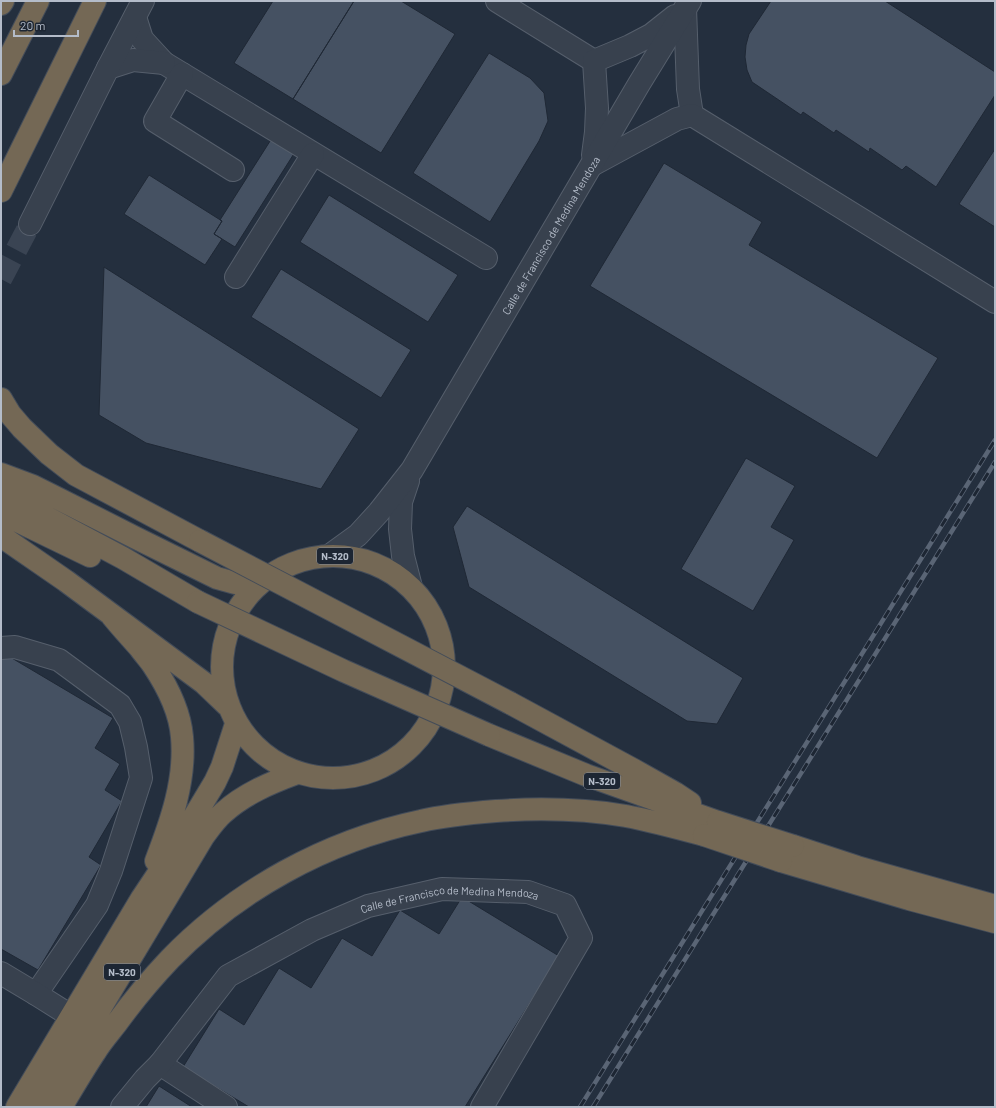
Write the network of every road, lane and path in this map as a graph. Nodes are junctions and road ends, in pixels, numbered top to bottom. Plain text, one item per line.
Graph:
1 (3, 1) edge
2 (38, 1) edge
3 (95, 1) edge
4 (497, 1) edge
5 (1, 4) edge
6 (687, 5) edge
7 (139, 9) edge
8 (594, 61) junction
9 (108, 68) junction
10 (173, 68) junction
11 (1, 74) edge
12 (692, 115) junction
13 (313, 154) junction
14 (591, 165) junction
15 (233, 170) dead end
16 (1, 191) edge
17 (30, 224) tunnel mouth
18 (486, 258) dead end
19 (236, 278) dead end
20 (995, 302) edge
21 (1, 399) edge
22 (412, 470) junction
23 (1, 474) edge
24 (1, 493) edge
25 (14, 517) edge
26 (329, 556) junction
27 (259, 583) junction
28 (411, 587) junction
29 (112, 616) junction
30 (1, 648) edge
31 (232, 715) junction
32 (297, 773) junction
33 (711, 829) junction
34 (787, 854) junction
35 (142, 898) junction
36 (995, 906) edge
37 (995, 922) edge
38 (1, 973) edge
39 (36, 994) junction
40 (71, 1016) junction
41 (160, 1064) junction
42 (16, 1107) edge
43 (41, 1107) edge
44 (61, 1107) edge
45 (122, 1107) edge
46 (226, 1107) edge
47 (482, 1107) edge

1 - 5 highway
2 - 11 highway
3 - 16 highway
4 - 8 street
6 - 8 street
6 - 12 street
6 - 14 street, Calle de Francisco de Medina Mendoza
7 - 9 street
7 - 10 street
8 - 14 street
9 - 10 street
9 - 17 street
10 - 13 street
10 - 15 street
12 - 14 street
12 - 20 street
13 - 18 street
13 - 19 street
14 - 22 street, Calle de Francisco de Medina Mendoza
21 - 33 highway, bridge
22 - 26 street, Calle de Francisco de Medina Mendoza
22 - 28 street, Calle de Francisco de Medina Mendoza
23 - 25 highway
24 - 25 highway, N-320
25 - 27 highway
25 - 29 highway, N-320
25 - 33 highway, N-320, bridge
26 - 27 highway, N-320
26 - 28 highway, N-320
27 - 31 highway, N-320
28 - 32 highway, N-320
29 - 31 highway, N-320
29 - 35 highway, N-320
30 - 39 street
31 - 32 highway, N-320
31 - 35 highway, N-320
32 - 43 highway, N-320
33 - 34 highway, N-320, bridge
33 - 44 highway, N-320
34 - 36 highway, N-320
34 - 37 highway, N-320
35 - 40 highway, N-320
38 - 39 street
39 - 40 street
40 - 42 highway, N-320
41 - 45 street, Calle de Francisco de Medina Mendoza
41 - 46 street
41 - 47 street, Calle de Francisco de Medina Mendoza

